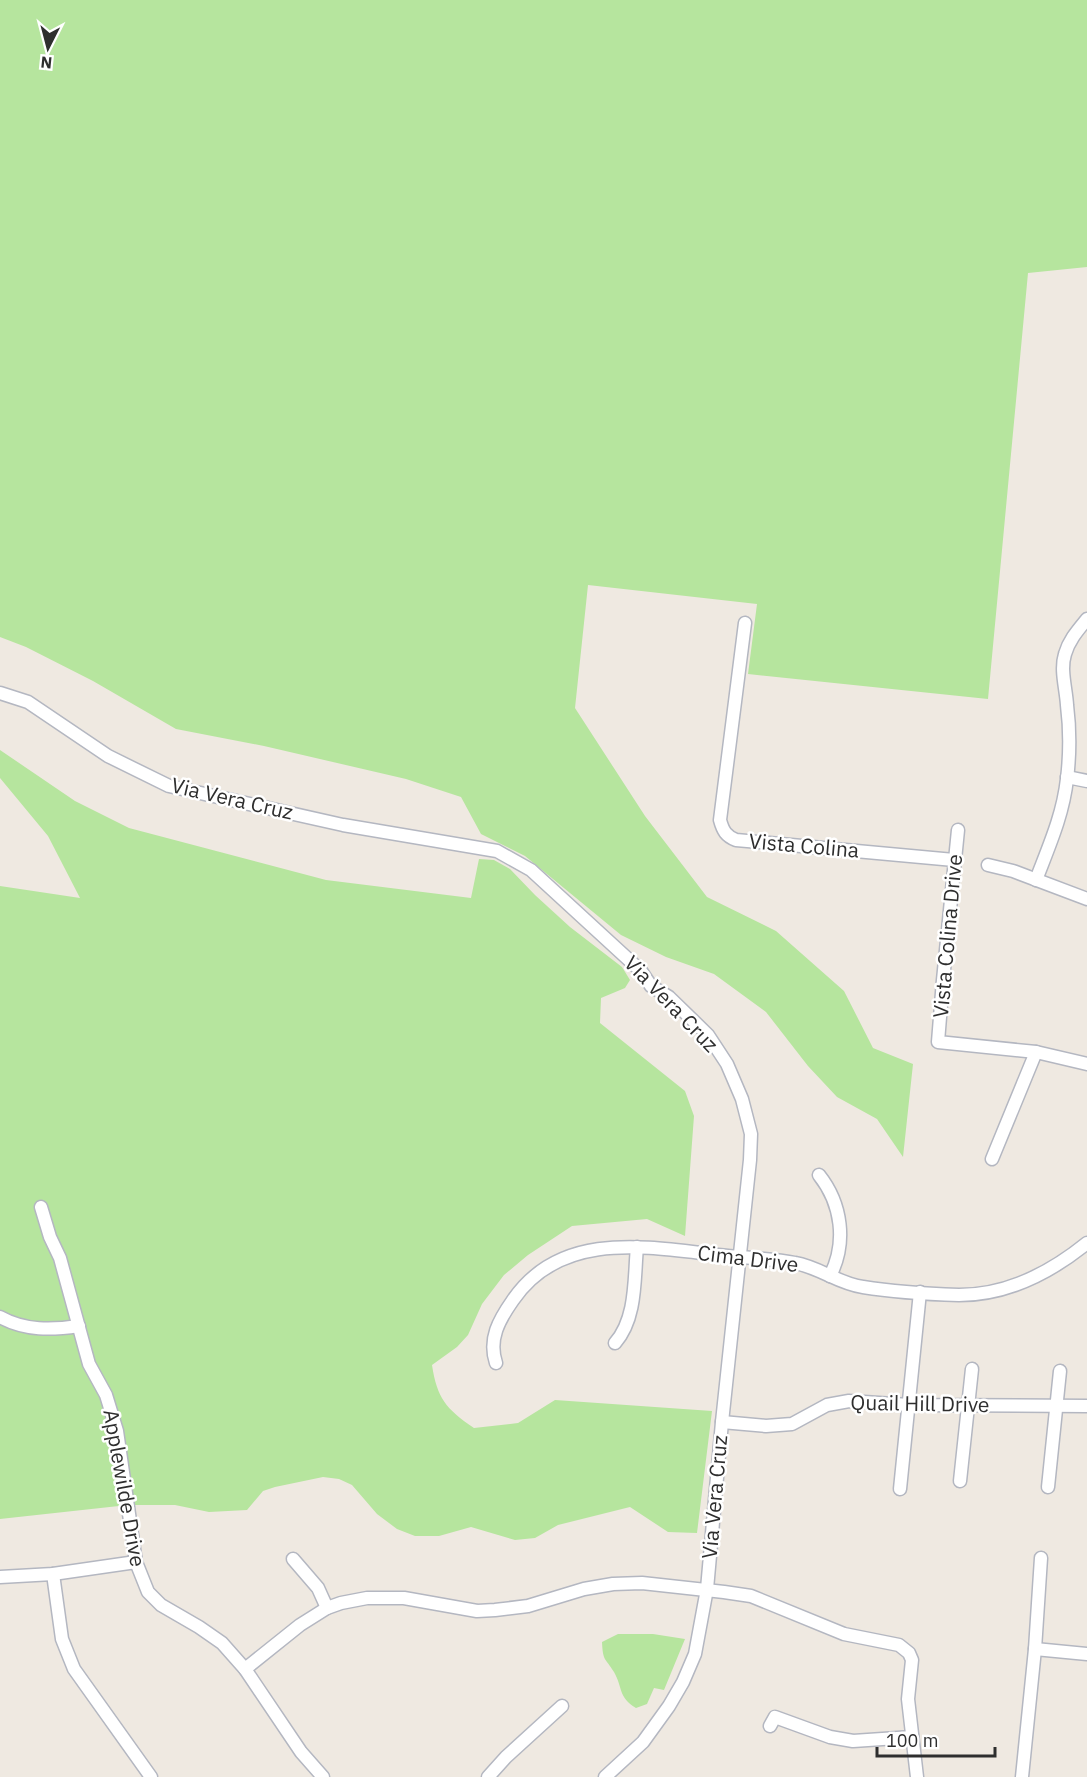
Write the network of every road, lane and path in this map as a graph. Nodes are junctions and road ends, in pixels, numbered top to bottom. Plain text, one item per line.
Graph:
1 (1087, 619) edge
2 (745, 623) dead end
3 (0, 693) edge
4 (1067, 777) junction
5 (1087, 781) edge
6 (958, 830) dead end
7 (954, 860) junction
8 (988, 864) dead end
9 (1035, 880) junction
10 (1087, 899) edge
11 (1036, 1052) junction
12 (1087, 1064) edge
13 (992, 1159) dead end
14 (819, 1175) dead end
15 (41, 1207) dead end
16 (1087, 1244) edge
17 (637, 1246) junction
18 (741, 1257) junction
19 (830, 1276) junction
20 (920, 1292) junction
21 (0, 1317) edge
22 (79, 1326) junction
23 (615, 1343) dead end
24 (496, 1363) dead end
25 (972, 1369) dead end
26 (1060, 1371) dead end
27 (909, 1405) junction
28 (968, 1406) junction
29 (1057, 1406) junction
30 (1087, 1406) edge
31 (722, 1422) junction
32 (960, 1481) dead end
33 (1048, 1487) dead end
34 (900, 1489) dead end
35 (1041, 1558) dead end
36 (293, 1559) dead end
37 (136, 1562) junction
38 (53, 1574) junction
39 (0, 1577) edge
40 (707, 1589) junction
41 (327, 1608) junction
42 (1035, 1649) junction
43 (1087, 1654) edge
44 (245, 1669) junction
45 (562, 1706) dead end
46 (770, 1726) dead end
47 (912, 1737) junction
48 (151, 1777) edge
49 (323, 1777) edge
50 (488, 1777) edge
51 (606, 1777) edge
52 (916, 1777) edge
53 (1022, 1777) edge

1 - 4 street
2 - 7 street, Vista Colina
3 - 18 street, Via Vera Cruz
4 - 5 street
4 - 9 street
6 - 7 street, Vista Colina Drive
7 - 11 street, Vista Colina Drive
8 - 9 street
9 - 10 street
11 - 12 street
11 - 13 street
14 - 19 street
15 - 22 street, Applewilde Drive
16 - 20 street, Cima Drive
17 - 18 street, Cima Drive
17 - 23 street
17 - 24 street, Cima Drive
18 - 19 street, Cima Drive
18 - 31 street, Via Vera Cruz
19 - 20 street, Cima Drive
20 - 27 street
21 - 22 street
22 - 37 street, Applewilde Drive
25 - 28 street
26 - 29 street
27 - 28 street, Quail Hill Drive
27 - 31 street, Quail Hill Drive
27 - 34 street
28 - 29 street, Quail Hill Drive
28 - 32 street
29 - 30 street, Quail Hill Drive
29 - 33 street
31 - 40 street, Via Vera Cruz
35 - 42 street
36 - 41 street
37 - 38 street
37 - 44 street, Applewilde Drive
38 - 39 street
38 - 48 street
40 - 41 street
40 - 47 street
40 - 51 street, Via Vera Cruz
41 - 44 street
42 - 43 street
42 - 53 street
44 - 49 street, Applewilde Drive
45 - 50 street
46 - 47 street
47 - 52 street

